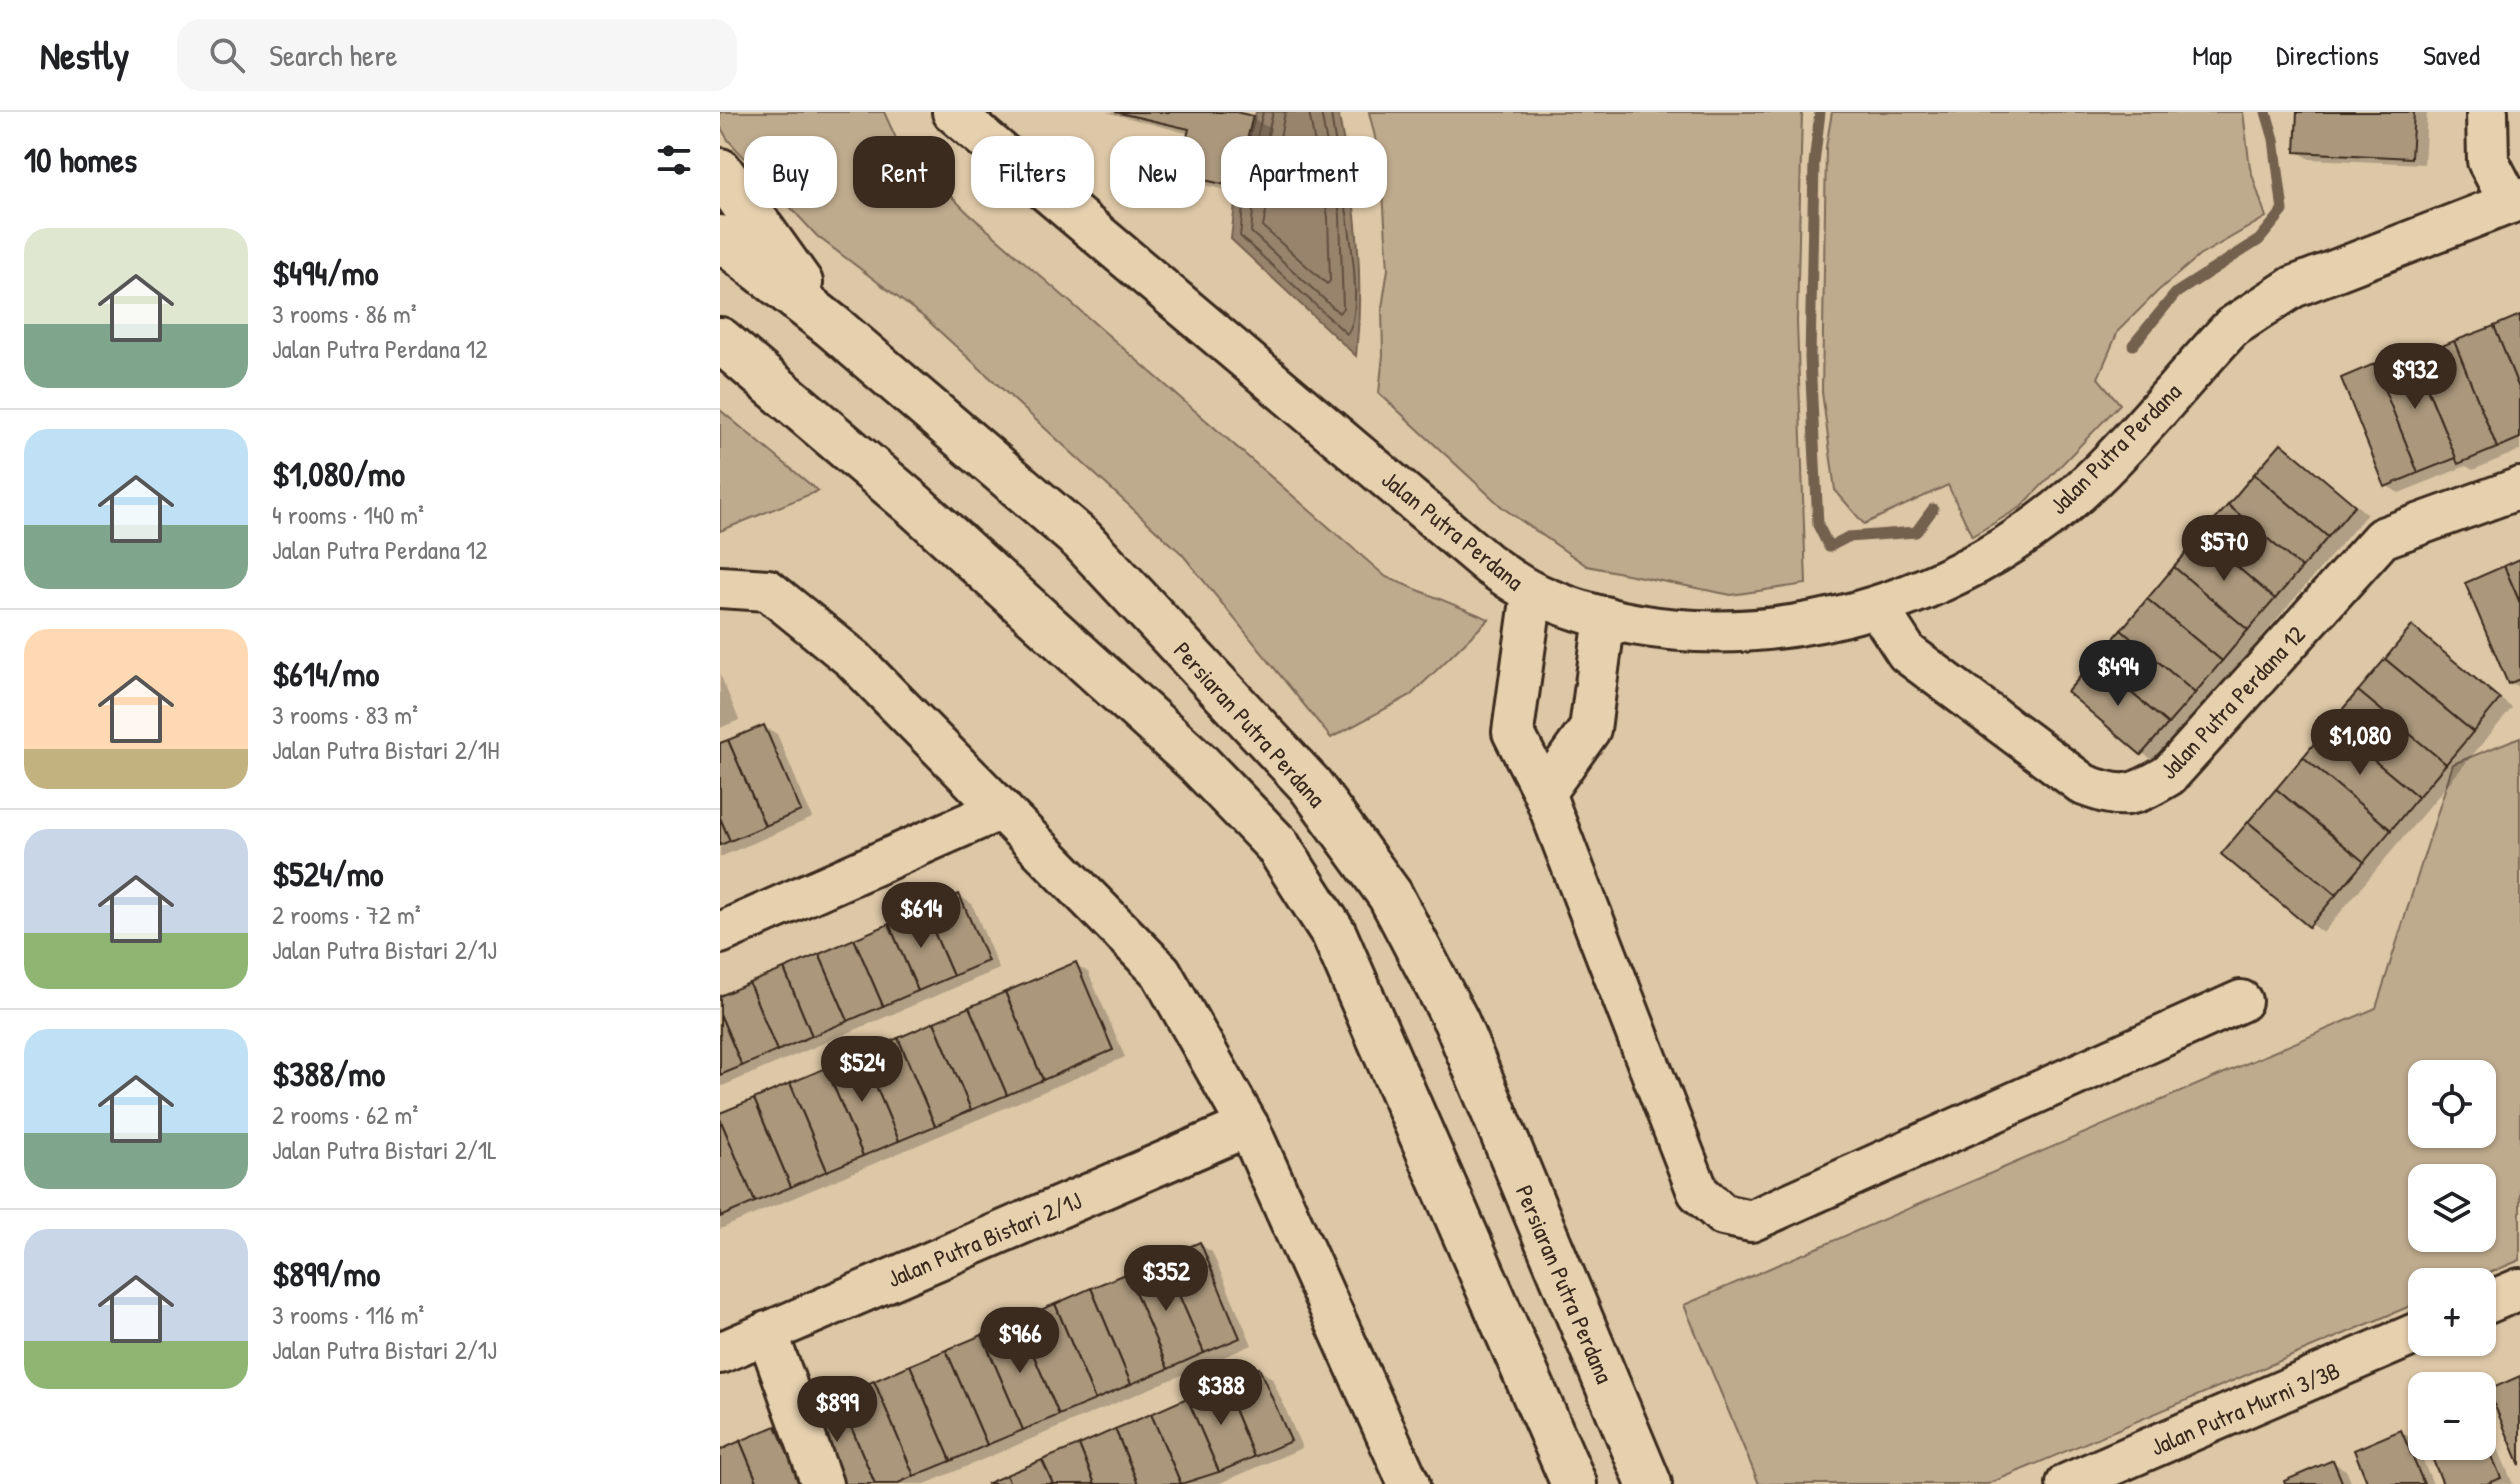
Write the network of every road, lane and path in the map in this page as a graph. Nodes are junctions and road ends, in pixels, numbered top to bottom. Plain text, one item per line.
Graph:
1 (953, 112) edge
2 (2487, 112) edge
3 (720, 171) edge
4 (2515, 201) edge
5 (720, 238) edge
6 (832, 326) junction
7 (720, 340) edge
8 (2520, 488) edge
9 (720, 587) edge
10 (1532, 593) junction
11 (1877, 607) junction
12 (1605, 617) junction
13 (1544, 793) junction
14 (1001, 809) junction
15 (720, 933) edge
16 (2241, 1001) dead end
17 (1248, 1126) junction
18 (2520, 1289) edge
19 (2496, 1299) edge
20 (767, 1332) junction
21 (2408, 1337) edge
22 (720, 1353) edge
23 (1404, 1483) edge
24 (822, 1484) edge
25 (1574, 1484) edge
26 (1649, 1484) edge
27 (2067, 1484) edge

1 - 10 street, Jalan Putra Perdana
2 - 4 street
3 - 6 main road
4 - 11 street, Jalan Putra Perdana
5 - 6 main road, Persiaran Putra Perdana
6 - 26 main road, Persiaran Putra Perdana
7 - 25 main road
8 - 11 street, Jalan Putra Perdana 12
9 - 14 street
10 - 12 street, Jalan Putra Perdana
10 - 13 street
11 - 12 street, Jalan Putra Perdana
12 - 13 street
13 - 16 street
14 - 15 street
14 - 17 street
17 - 20 street, Jalan Putra Bistari 2/1J
17 - 23 street
18 - 19 street
20 - 22 street, Jalan Putra Bistari 2/1J
20 - 24 street
21 - 27 street, Jalan Putra Murni 3/3B

